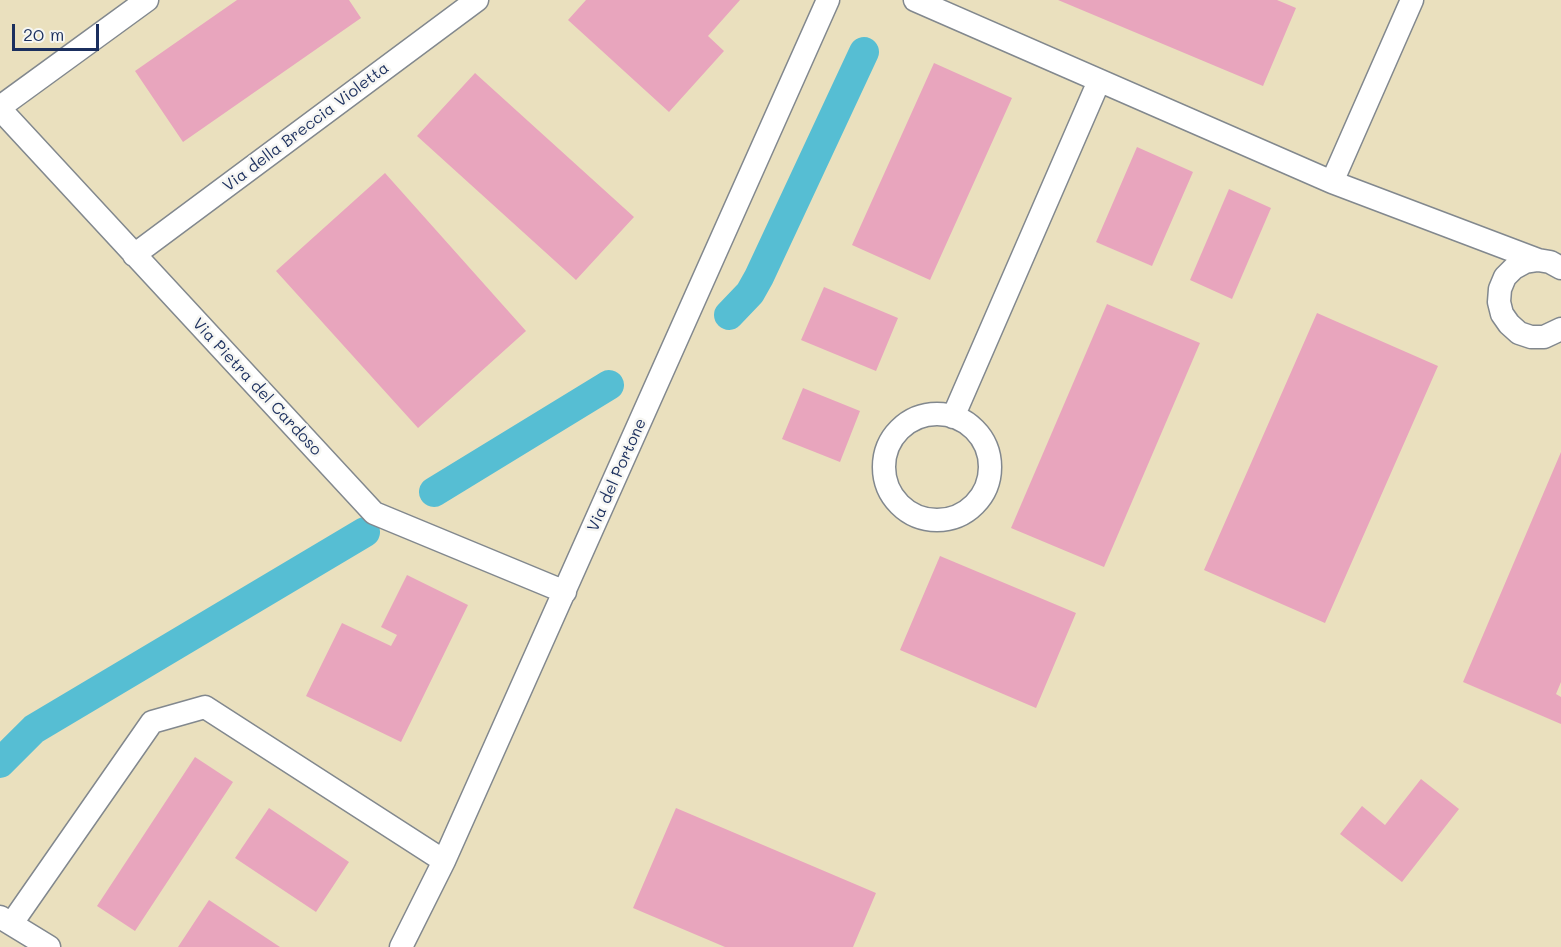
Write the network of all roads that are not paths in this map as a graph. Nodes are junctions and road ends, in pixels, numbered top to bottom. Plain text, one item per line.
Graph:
1 (147, 0) edge
2 (477, 0) edge
3 (828, 0) edge
4 (915, 0) edge
5 (1412, 0) edge
6 (1099, 81) junction
7 (0, 108) edge
8 (1332, 182) junction
9 (134, 255) junction
10 (1538, 260) junction
11 (1561, 268) edge
12 (1561, 329) edge
13 (953, 417) junction
14 (565, 592) junction
15 (444, 861) junction
16 (6, 920) edge
17 (49, 947) edge
18 (401, 947) edge

1 - 7 street
2 - 9 street, Via della Breccia Violetta
3 - 14 street, Via del Portone
4 - 6 street
5 - 8 street
6 - 8 street
6 - 13 street
7 - 9 street, Via Pietra del Cardoso
8 - 10 street
9 - 14 street, Via Pietra del Cardoso
10 - 11 street
10 - 12 street
13 - 13 street
14 - 15 street, Via del Portone
15 - 16 street
15 - 18 street, Via del Portone
16 - 17 street

